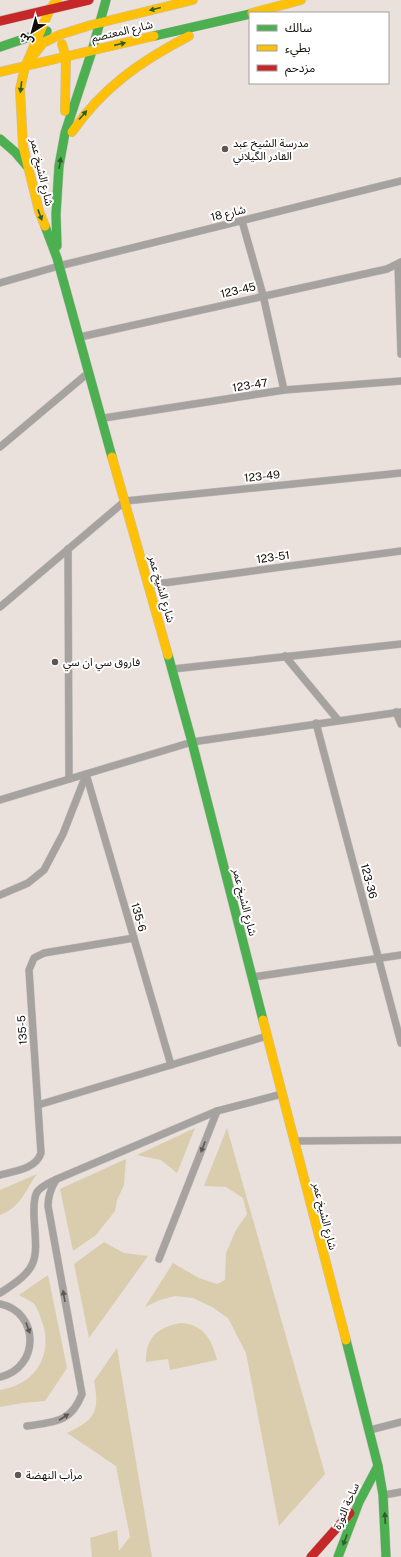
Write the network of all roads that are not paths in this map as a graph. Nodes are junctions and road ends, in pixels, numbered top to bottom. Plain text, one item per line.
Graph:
1 (57, 0) edge
2 (89, 0) edge
3 (103, 0) edge
4 (106, 0) edge
5 (193, 0) edge
6 (301, 0) edge
7 (50, 9) junction
8 (94, 10) dead end
9 (255, 12) edge
10 (249, 14) edge
11 (0, 20) edge
12 (75, 20) dead end
13 (220, 21) junction
14 (100, 23) junction
15 (57, 28) junction
16 (39, 34) junction
17 (0, 47) edge
18 (92, 51) junction
19 (66, 57) junction
20 (24, 66) junction
21 (0, 72) edge
22 (65, 133) junction
23 (0, 139) edge
24 (62, 147) junction
25 (28, 167) junction
26 (401, 181) edge
27 (242, 221) junction
28 (58, 262) junction
29 (400, 263) edge
30 (0, 283) edge
31 (263, 295) junction
32 (79, 337) junction
33 (401, 354) edge
34 (90, 372) junction
35 (401, 381) edge
36 (284, 390) junction
37 (102, 419) junction
38 (0, 448) edge
39 (401, 473) edge
40 (125, 501) junction
41 (68, 549) junction
42 (401, 551) edge
43 (149, 585) junction
44 (0, 607) edge
45 (401, 644) edge
46 (285, 656) junction
47 (172, 669) junction
48 (398, 712) edge
49 (338, 720) junction
50 (316, 724) junction
51 (401, 724) edge
52 (192, 742) junction
53 (86, 774) junction
54 (69, 779) junction
55 (0, 800) edge
56 (0, 895) edge
57 (134, 938) junction
58 (401, 956) edge
59 (378, 959) junction
60 (252, 978) junction
61 (268, 1036) junction
62 (401, 1043) edge
63 (171, 1065) junction
64 (282, 1094) junction
65 (38, 1105) junction
66 (217, 1111) junction
67 (401, 1140) edge
68 (294, 1141) junction
69 (0, 1175) edge
70 (57, 1179) junction
71 (159, 1259) dead end
72 (0, 1293) edge
73 (0, 1304) edge
74 (0, 1377) edge
75 (401, 1422) edge
76 (27, 1426) dead end
77 (368, 1431) junction
78 (378, 1466) junction
79 (401, 1492) edge
80 (384, 1495) junction
81 (359, 1502) junction
82 (311, 1557) edge
83 (338, 1557) edge
84 (386, 1557) edge

1 - 7 street, شارع الشيخ عمر
2 - 7 street
3 - 8 street
4 - 14 street, شارع الشيخ عمر
5 -> 14 street
6 - 9 street, شارع المعتصم
7 - 11 street
7 - 15 street
7 - 16 street, شارع الشيخ عمر
10 - 13 street, شارع المعتصم
12 - 15 street
18 -> 13 street, شارع المعتصم
24 -> 13 street
14 - 15 street
14 - 18 street, شارع الشيخ عمر
15 - 16 street
15 - 19 street
15 - 20 street
16 - 17 street
16 - 20 street, شارع الشيخ عمر
18 - 19 street, شارع المعتصم
18 - 22 street, شارع الشيخ عمر
19 - 20 street, شارع المعتصم
19 - 22 street
20 - 21 street, شارع المعتصم
20 -> 25 street, شارع الشيخ عمر
22 - 24 street, شارع الشيخ عمر
23 - 25 street
28 -> 24 street, شارع الشيخ عمر
25 -> 28 street, شارع الشيخ عمر
26 - 27 lane, شارع 18
27 - 28 lane, شارع 18
27 - 31 lane
28 - 30 lane, شارع 18
28 - 32 street, شارع الشيخ عمر
29 - 31 lane, 123-45
29 - 33 lane
31 - 32 lane, 123-45
31 - 36 lane
32 - 34 street, شارع الشيخ عمر
34 - 37 street, شارع الشيخ عمر
34 - 38 lane
35 - 36 lane, 123-47
36 - 37 lane, 123-47
37 - 40 street, شارع الشيخ عمر
39 - 40 lane, 123-49
40 - 41 lane
40 - 43 street, شارع الشيخ عمر
41 - 44 lane
41 - 54 lane
42 - 43 lane, 123-51
43 - 47 street, شارع الشيخ عمر
45 - 46 lane
46 - 47 lane
46 - 49 lane
47 - 52 street, شارع الشيخ عمر
48 - 49 lane
48 - 51 lane
49 - 50 lane
50 - 52 lane
50 - 59 lane, 123-36
52 - 53 lane
52 - 60 street, شارع الشيخ عمر
53 - 54 lane
53 - 56 lane
53 - 57 lane, 135-6
54 - 55 lane
57 - 63 lane, 135-6
57 - 65 lane, 135-5
58 - 59 lane
59 - 60 lane
59 - 62 lane, 123-36
60 - 61 street, شارع الشيخ عمر
61 - 63 lane
61 - 64 street, شارع الشيخ عمر
63 - 65 lane
64 - 66 lane
64 - 68 street, شارع الشيخ عمر
65 - 69 lane, 135-5
66 - 70 lane
66 -> 71 lane
67 - 68 lane
68 - 77 street, شارع الشيخ عمر
70 - 72 lane
76 -> 70 lane
73 -> 74 lane
75 - 77 lane
77 - 78 street, شارع الشيخ عمر
78 - 80 street, شارع الشيخ عمر
78 - 81 street, ساحة الثورة
79 - 80 lane
84 -> 80 street, شارع الشيخ عمر
81 - 82 street
81 -> 83 street, ساحة الثورة

